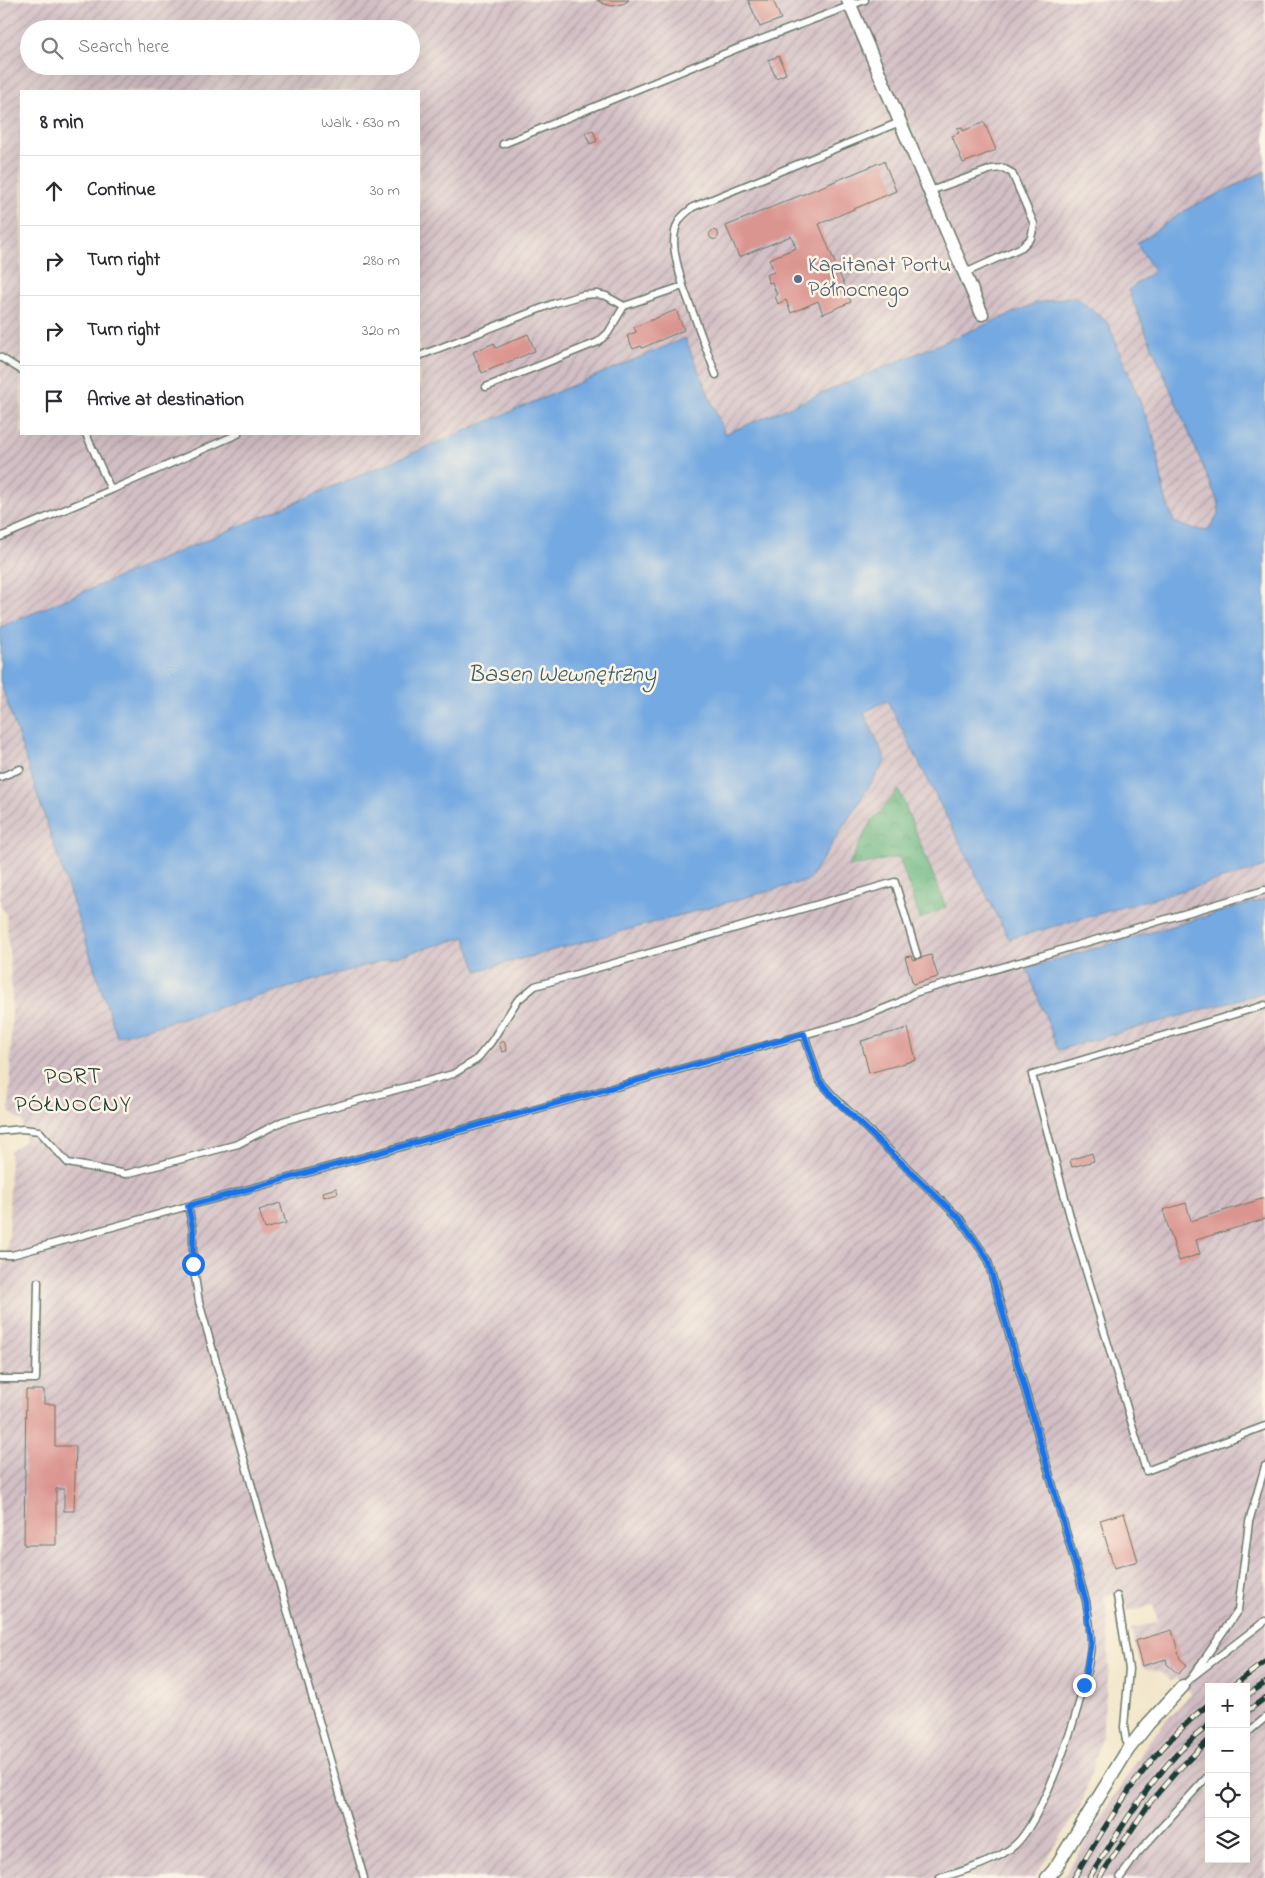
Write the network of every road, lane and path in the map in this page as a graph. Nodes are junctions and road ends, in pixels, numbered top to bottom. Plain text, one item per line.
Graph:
1 (865, 0) edge
2 (849, 3) edge
3 (900, 122) junction
4 (503, 144) dead end
5 (930, 191) junction
6 (965, 273) junction
7 (683, 286) junction
8 (624, 306) junction
9 (982, 314) dead end
10 (420, 356) edge
11 (0, 357) edge
12 (20, 369) edge
13 (716, 374) dead end
14 (486, 387) dead end
15 (86, 435) edge
16 (236, 435) edge
17 (111, 490) junction
18 (0, 537) edge
19 (20, 769) dead end
20 (0, 777) edge
21 (1265, 890) edge
22 (917, 955) dead end
23 (1265, 1005) edge
24 (804, 1034) junction
25 (0, 1131) edge
26 (188, 1206) junction
27 (0, 1256) edge
28 (38, 1282) dead end
29 (0, 1378) edge
30 (1265, 1426) edge
31 (1265, 1466) edge
32 (1117, 1596) dead end
33 (1265, 1621) edge
34 (1188, 1681) junction
35 (1265, 1718) edge
36 (1250, 1729) edge
37 (1131, 1745) junction
38 (1205, 1779) edge
39 (364, 1878) edge
40 (940, 1878) edge
41 (1047, 1878) edge
42 (1120, 1878) edge

1 - 2 lane
2 - 3 street
2 - 4 lane
3 - 5 street
3 - 7 lane
5 - 6 street
5 - 6 lane
6 - 9 street
7 - 8 lane
7 - 13 lane
8 - 10 lane
8 - 14 lane
11 - 12 lane
15 - 17 lane
16 - 17 lane
17 - 18 lane
19 - 20 lane
21 - 24 lane
22 - 25 lane
23 - 30 lane
24 - 26 lane
24 - 40 lane
26 - 27 lane
26 - 39 lane
28 - 29 lane
31 - 34 lane
32 - 37 lane
33 - 34 lane
34 - 37 street
35 - 36 lane
37 - 41 street
38 - 42 lane

